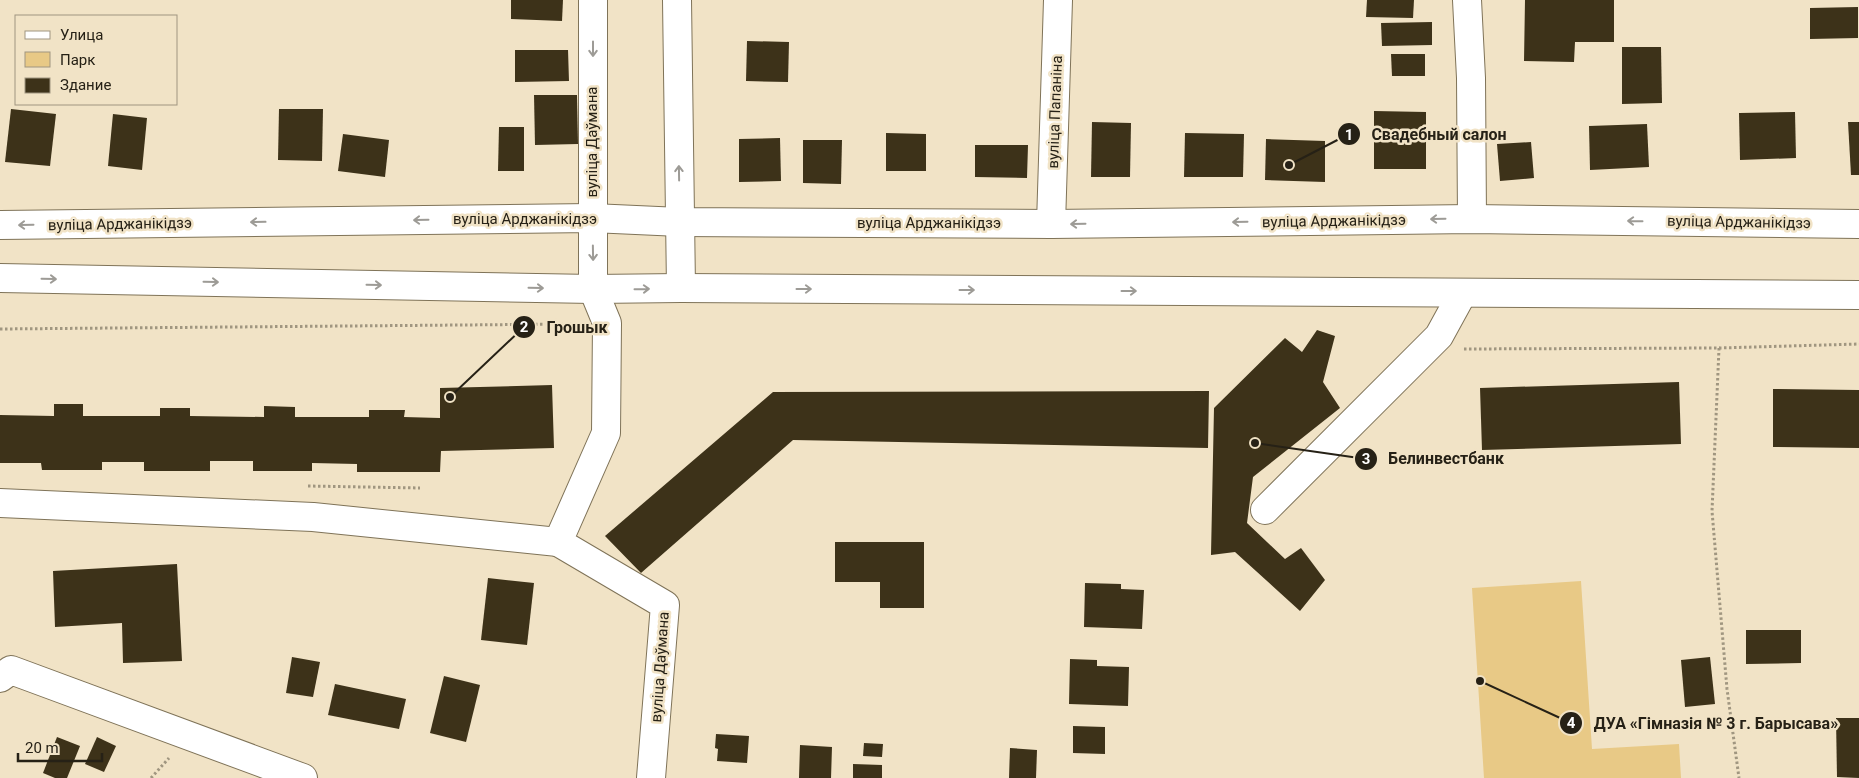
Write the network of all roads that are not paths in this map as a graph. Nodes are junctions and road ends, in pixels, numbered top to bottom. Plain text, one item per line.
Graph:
1 (593, 0) edge
2 (677, 0) edge
3 (1058, 0) edge
4 (1467, 0) edge
5 (592, 218) junction
6 (1472, 219) junction
7 (680, 222) junction
8 (1051, 224) junction
9 (1859, 224) edge
10 (0, 225) edge
11 (0, 278) edge
12 (681, 288) junction
13 (593, 289) junction
14 (1462, 294) junction
15 (1859, 295) edge
16 (0, 504) edge
17 (1265, 510) dead end
18 (558, 542) junction
19 (5, 674) edge
20 (303, 778) edge
21 (652, 778) edge

1 -> 5 main road, вуліца Даўмана
7 -> 2 main road
3 - 8 main road, вуліца Папаніна
4 - 6 main road
5 - 7 main road, вуліца Арджанікідзэ
5 -> 10 main road, вуліца Арджанікідзэ
5 -> 13 main road, вуліца Даўмана
6 -> 8 main road, вуліца Арджанікідзэ
9 -> 6 main road, вуліца Арджанікідзэ
7 - 8 main road, вуліца Арджанікідзэ
7 - 12 main road
11 -> 13 main road
13 -> 12 main road
12 -> 14 main road
13 - 18 main road, вуліца Даўмана
14 - 15 main road
14 - 17 main road
16 - 18 main road
18 - 21 main road, вуліца Даўмана
19 - 20 main road

